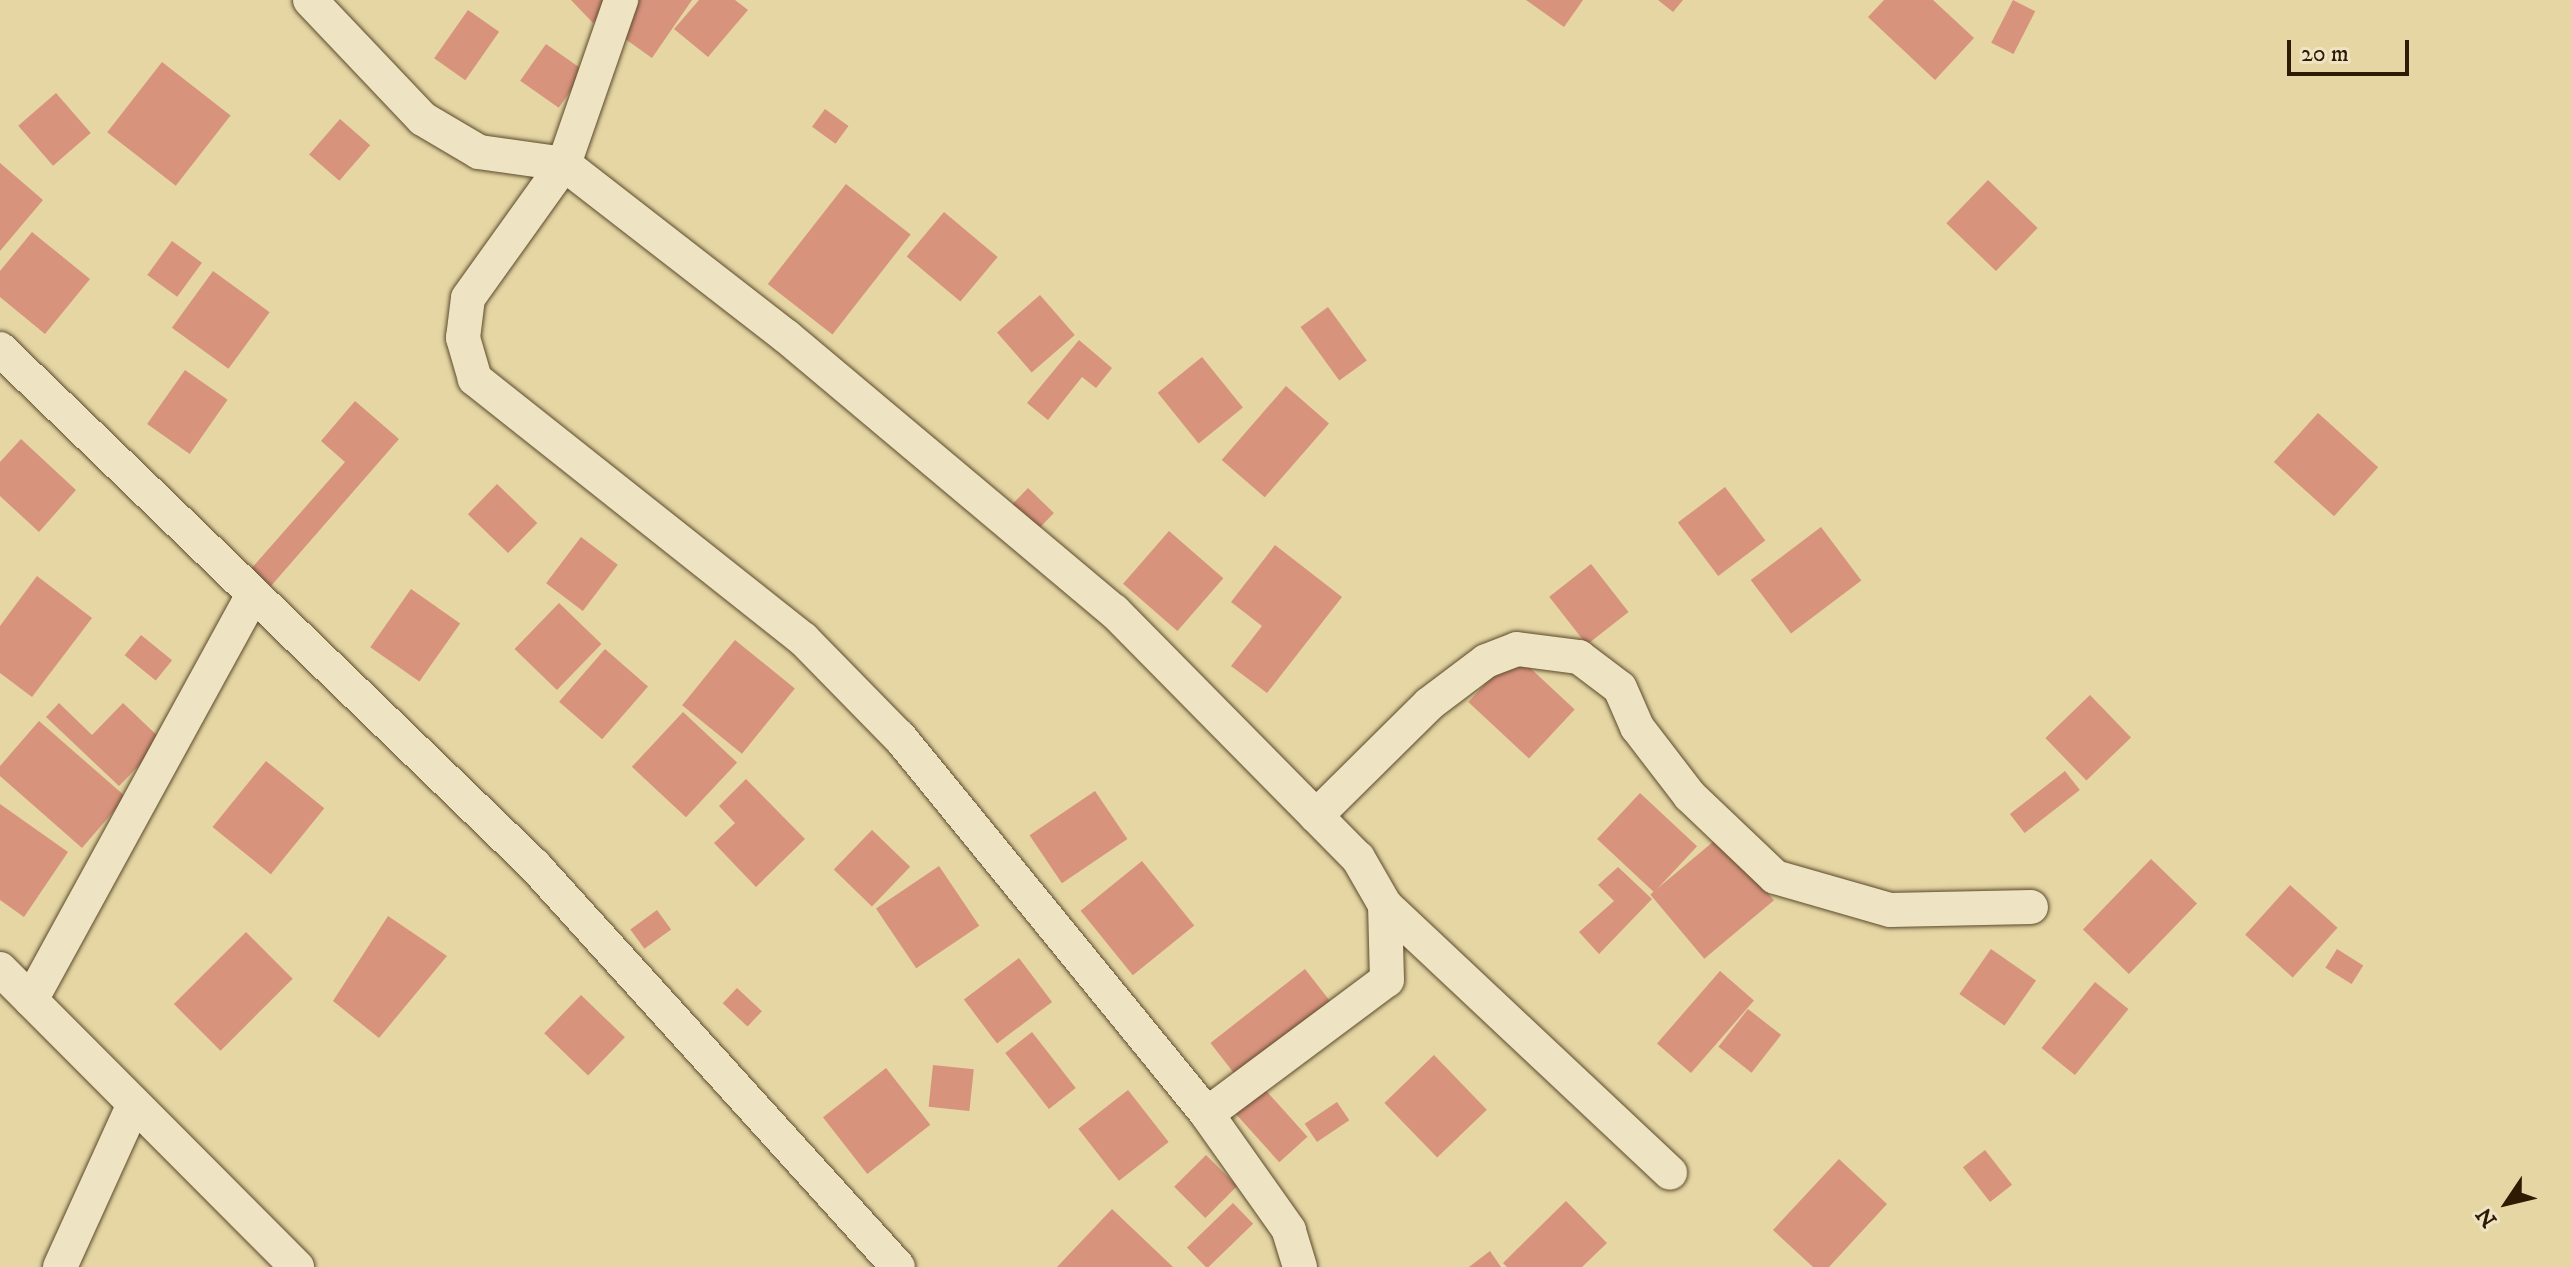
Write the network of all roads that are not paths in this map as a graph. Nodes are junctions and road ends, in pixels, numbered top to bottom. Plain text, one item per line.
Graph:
1 (310, 0) edge
2 (621, 0) edge
3 (564, 164) junction
4 (0, 349) edge
5 (251, 598) junction
6 (1316, 816) junction
7 (1385, 905) junction
8 (2031, 907) dead end
9 (0, 969) edge
10 (31, 1000) junction
11 (134, 1104) junction
12 (1207, 1114) junction
13 (1670, 1173) dead end
14 (60, 1267) edge
15 (297, 1267) edge
16 (898, 1267) edge
17 (1300, 1267) edge

1 - 3 street
2 - 3 street
3 - 6 street
3 - 12 street
4 - 5 street
5 - 10 street
5 - 16 street
6 - 7 street
6 - 8 street
7 - 12 street
7 - 13 street
9 - 10 street
10 - 11 street
11 - 14 street
11 - 15 street
12 - 17 street

